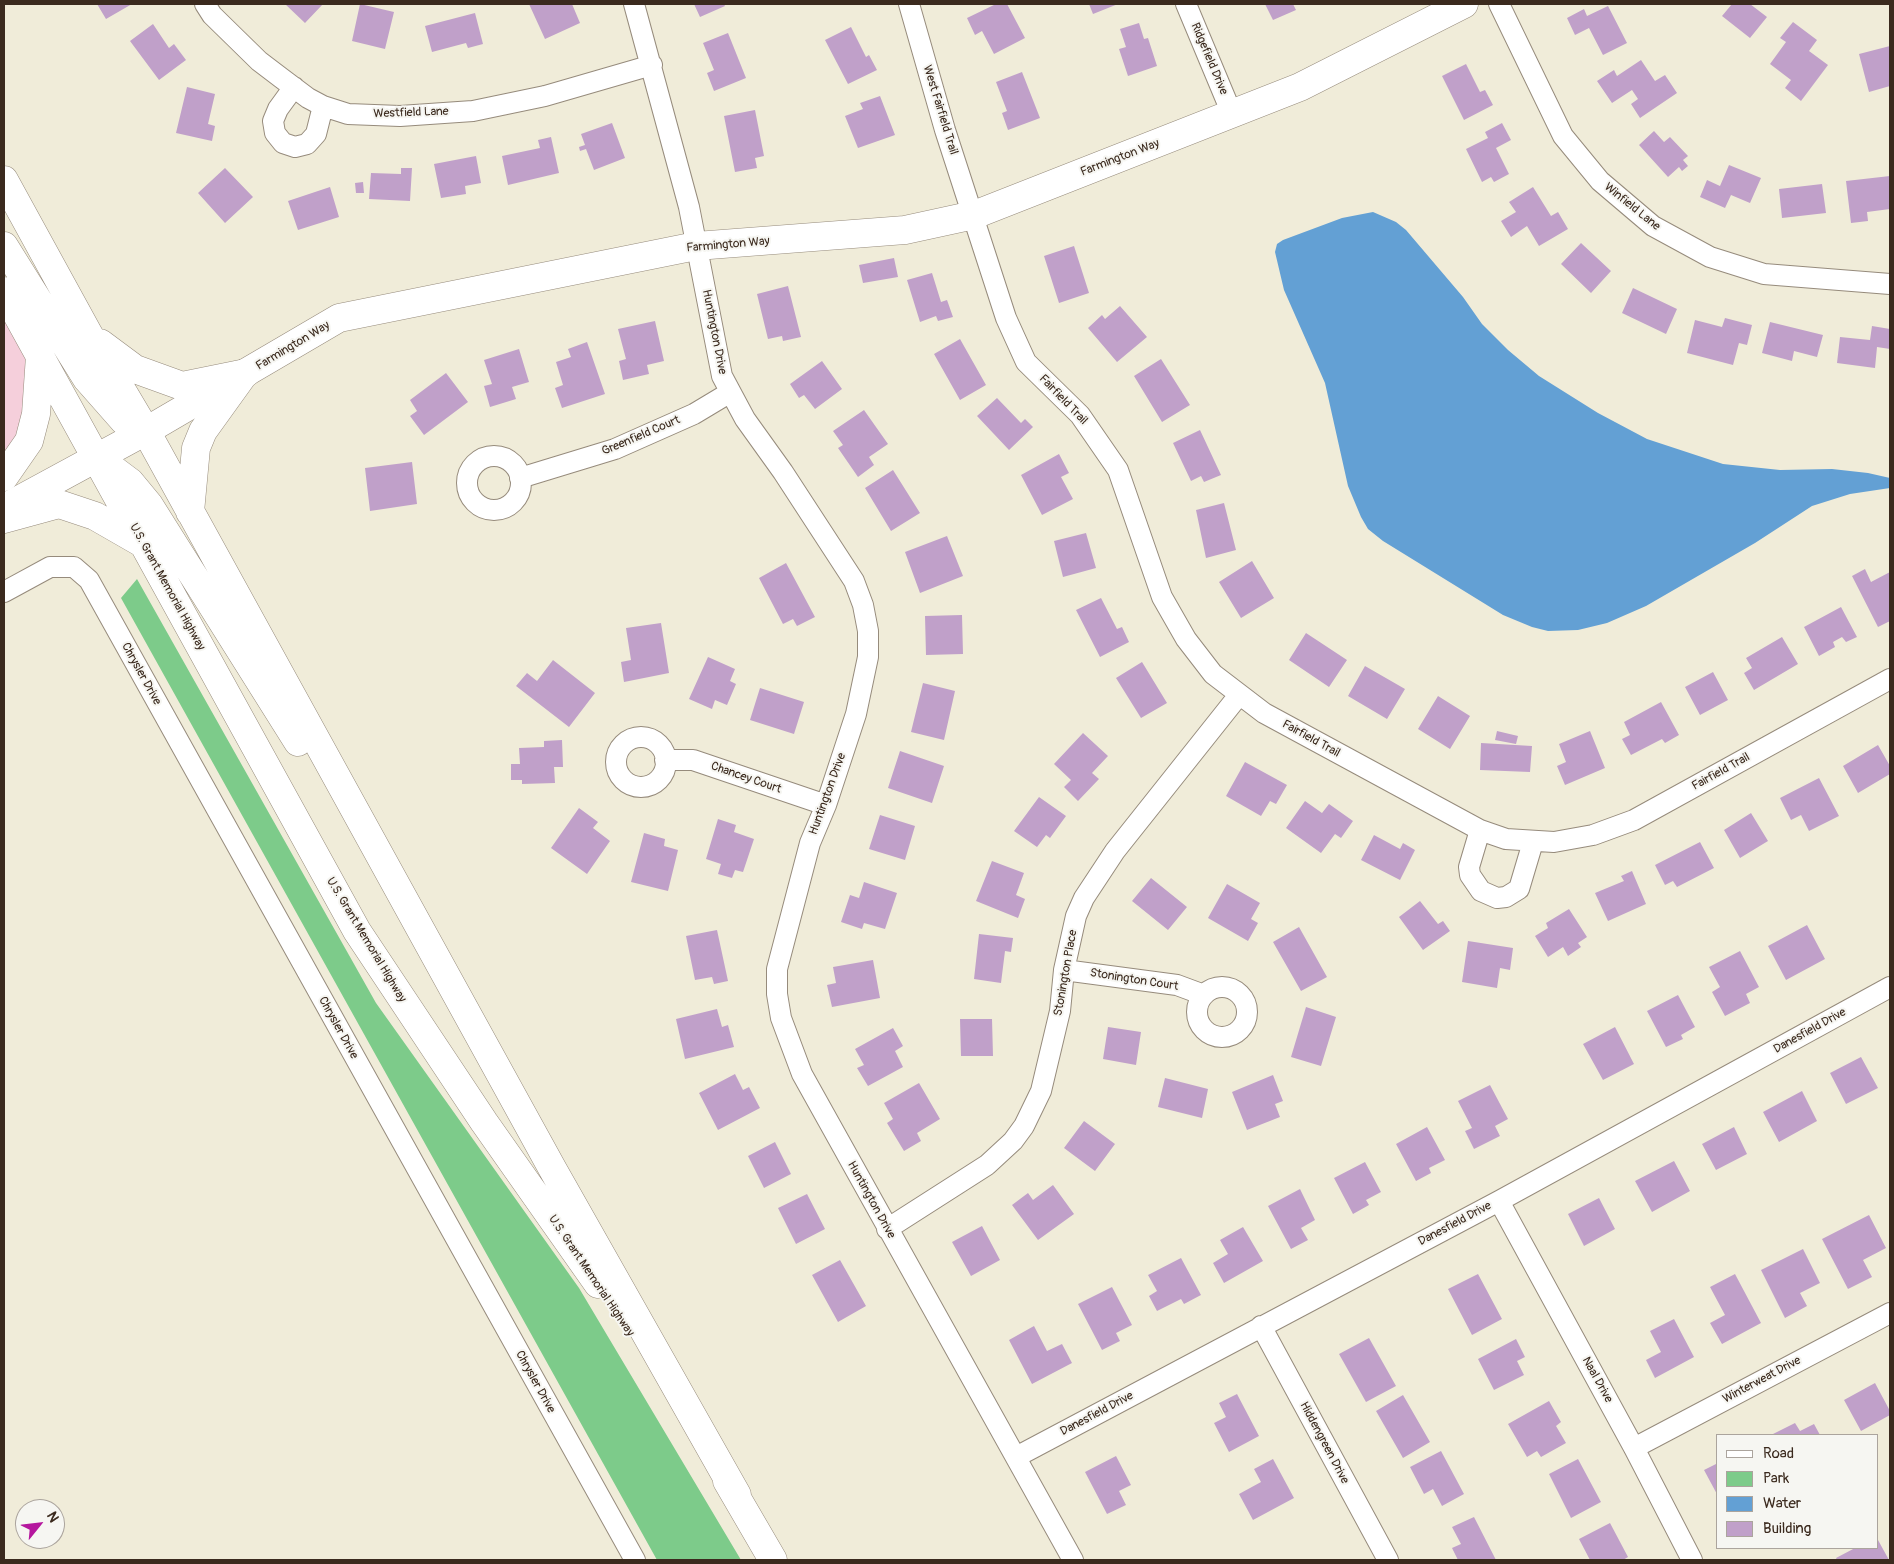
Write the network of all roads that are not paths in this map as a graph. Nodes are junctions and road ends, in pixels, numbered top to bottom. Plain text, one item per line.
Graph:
1 (205, 4) edge
2 (634, 4) edge
3 (909, 4) edge
4 (1186, 4) edge
5 (1464, 4) edge
6 (1499, 4) edge
7 (652, 65) junction
8 (294, 87) junction
9 (322, 106) junction
10 (1232, 114) junction
11 (4, 180) edge
12 (974, 215) junction
13 (4, 246) edge
14 (696, 246) junction
15 (1890, 284) edge
16 (4, 291) edge
17 (89, 335) junction
18 (40, 356) junction
19 (245, 374) junction
20 (729, 393) junction
21 (146, 431) junction
22 (97, 458) junction
23 (4, 477) edge
24 (520, 478) dead end
25 (4, 508) edge
26 (190, 512) junction
27 (4, 519) edge
28 (142, 543) junction
29 (4, 592) edge
30 (1890, 679) edge
31 (1239, 696) junction
32 (665, 760) dead end
33 (826, 805) junction
34 (1480, 830) junction
35 (368, 834) junction
36 (1533, 842) junction
37 (1064, 970) junction
38 (1890, 987) edge
39 (1204, 995) dead end
40 (1499, 1201) junction
41 (886, 1229) junction
42 (1890, 1313) edge
43 (1261, 1326) junction
44 (1634, 1448) junction
45 (1016, 1457) junction
46 (737, 1495) junction
47 (635, 1560) edge
48 (773, 1560) edge
49 (1073, 1560) edge
50 (1388, 1560) edge
51 (1692, 1560) edge

1 - 8 street, Westfield Lane
2 - 7 street, Huntington Drive
3 - 12 street, West Fairfield Trail
4 - 10 street, Ridgefield Drive
5 - 10 main road, Farmington Way
6 - 15 street, Winfield Lane
7 - 9 street, Westfield Lane
7 - 14 street, Huntington Drive
8 - 9 street, Westfield Lane
8 - 9 street
10 - 12 main road, Farmington Way
11 - 17 main road
12 - 14 main road, Farmington Way
12 - 31 street, Fairfield Trail
13 - 21 main road
14 - 19 main road, Farmington Way
14 - 20 street, Huntington Drive
16 - 18 main road, U.S. Grant Memorial Highway
17 - 19 main road
17 - 21 main road
18 - 22 main road, U.S. Grant Memorial Highway
18 - 23 main road
19 - 21 main road, Farmington Way
19 - 26 main road
20 - 24 street, Greenfield Court
20 - 33 street, Huntington Drive
21 - 22 main road, Farmington Way
21 - 26 main road
22 - 25 main road, Farmington Way
22 - 28 main road, U.S. Grant Memorial Highway
22 - 35 main road
26 - 35 main road
27 - 28 main road
28 - 46 main road, U.S. Grant Memorial Highway
29 - 47 street, Chrysler Drive
30 - 36 street, Fairfield Trail
31 - 34 street, Fairfield Trail
31 - 37 street, Stonington Place
32 - 33 street, Chancey Court
33 - 41 street, Huntington Drive
34 - 36 street, Fairfield Trail
34 - 36 street
35 - 46 main road
37 - 39 street, Stonington Court
37 - 41 street, Stonington Place
38 - 40 street, Danesfield Drive
40 - 43 street, Danesfield Drive
40 - 44 street, Naal Drive
41 - 45 street, Huntington Drive
42 - 44 street, Winterweat Drive
43 - 45 street, Danesfield Drive
43 - 50 street, Hiddengreen Drive
44 - 51 street, Naal Drive
45 - 49 street, Huntington Drive
46 - 48 main road, U.S. Grant Memorial Highway

